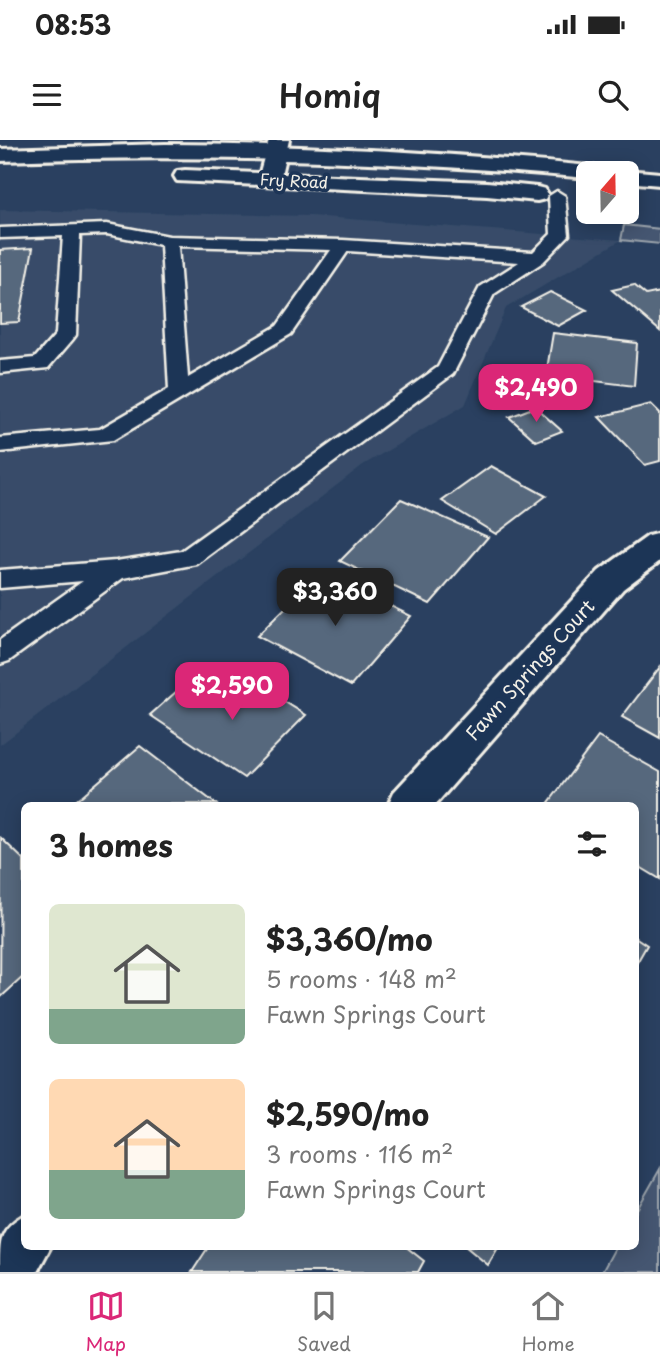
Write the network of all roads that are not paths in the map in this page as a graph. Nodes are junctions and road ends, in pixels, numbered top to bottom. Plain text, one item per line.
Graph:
1 (278, 146) edge
2 (0, 155) edge
3 (576, 171) edge
4 (167, 176) dead end
5 (639, 177) edge
6 (269, 179) junction
7 (660, 179) edge
8 (567, 197) joint
9 (72, 230) junction
10 (0, 233) edge
11 (170, 241) junction
12 (342, 245) junction
13 (537, 258) junction
14 (0, 367) edge
15 (179, 392) junction
16 (0, 445) edge
17 (660, 544) edge
18 (116, 570) junction
19 (0, 579) edge
20 (0, 654) edge
21 (412, 802) edge
22 (21, 1247) edge
23 (3, 1272) edge

1 - 2 main road, Fry Road
1 - 3 main road, Fry Road
1 - 6 main road
4 - 6 main road, Fry Road
5 - 7 main road
6 - 8 main road, Fry Road
8 - 13 lane
9 - 10 lane
9 - 11 lane
9 - 14 lane
11 - 12 lane
11 - 15 lane
12 - 13 lane
12 - 15 lane
13 - 18 lane
15 - 16 lane
17 - 21 main road, Fawn Springs Court
18 - 19 lane
18 - 20 lane
22 - 23 main road

